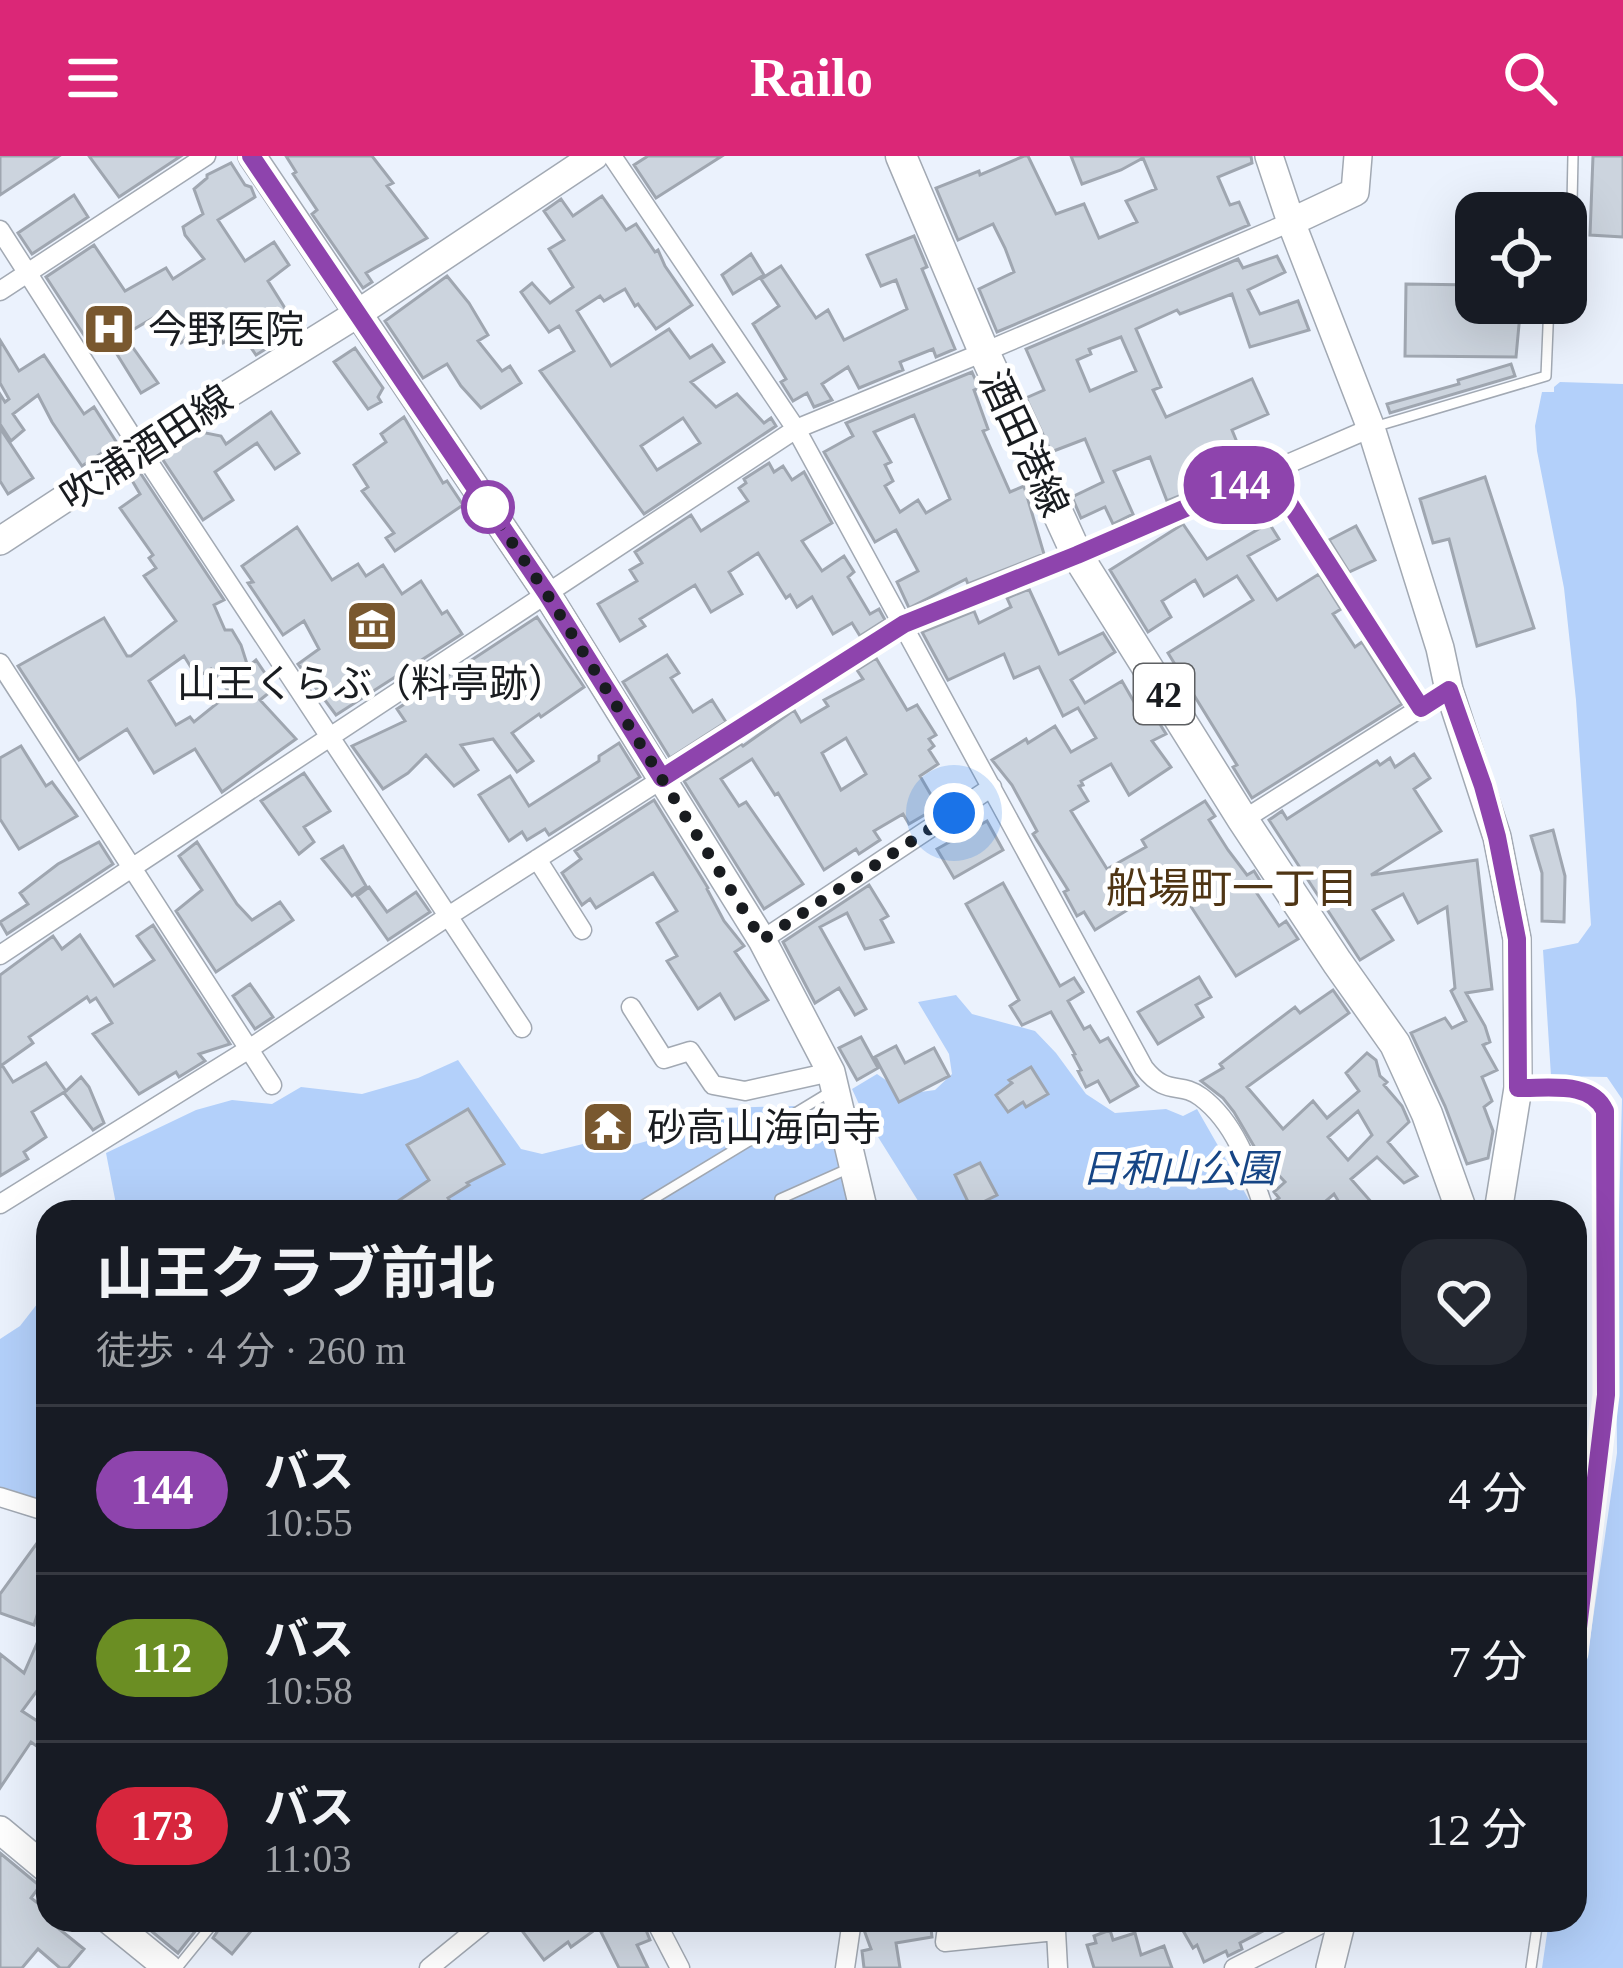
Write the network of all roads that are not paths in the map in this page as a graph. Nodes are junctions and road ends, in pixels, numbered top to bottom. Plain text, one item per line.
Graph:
1 (206, 156) edge
2 (251, 156) edge
3 (594, 156) edge
4 (612, 156) edge
5 (901, 156) edge
6 (1269, 156) edge
7 (1358, 156) edge
8 (1573, 156) edge
9 (1572, 192) edge
10 (1291, 222) junction
11 (0, 230) edge
12 (28, 274) junction
13 (0, 290) edge
14 (357, 314) junction
15 (1549, 324) edge
16 (984, 352) junction
17 (1371, 428) junction
18 (796, 429) junction
19 (140, 449) junction
20 (1269, 472) junction
21 (0, 541) edge
22 (1077, 555) junction
23 (547, 594) junction
24 (904, 624) junction
25 (0, 663) edge
26 (1449, 690) junction
27 (1421, 708) junction
28 (331, 736) junction
29 (662, 778) junction
30 (992, 787) junction
31 (1243, 820) junction
32 (537, 859) junction
33 (131, 866) junction
34 (450, 915) junction
35 (581, 929) dead end
36 (762, 940) junction
37 (0, 955) edge
38 (631, 1007) dead end
39 (522, 1028) dead end
40 (249, 1049) junction
41 (833, 1080) junction
42 (272, 1085) dead end
43 (1518, 1088) junction
44 (853, 1166) junction
45 (780, 1199) dead end
46 (650, 1200) edge
47 (861, 1200) edge
48 (1261, 1200) edge
49 (1458, 1200) edge
50 (1500, 1200) edge
51 (0, 1204) edge
52 (0, 1497) edge
53 (36, 1508) edge
54 (1587, 1553) edge
55 (0, 1830) edge
56 (36, 1860) edge
57 (125, 1932) edge
58 (205, 1932) edge
59 (473, 1932) edge
60 (661, 1932) edge
61 (850, 1932) edge
62 (946, 1932) edge
63 (1010, 1932) edge
64 (1056, 1932) edge
65 (1305, 1932) edge
66 (1338, 1932) edge
67 (1536, 1932) edge
68 (1328, 1964) edge
69 (172, 1968) edge
70 (429, 1968) edge
71 (680, 1968) edge
72 (844, 1968) edge
73 (1058, 1968) edge
74 (1234, 1968) edge
75 (1531, 1968) edge

1 - 12 street
2 - 14 street
3 - 14 street, 吹浦酒田線
4 - 18 street
5 - 16 main road, 酒田港線 / 42
6 - 10 street
7 - 10 street
8 - 9 lane
10 - 16 street
10 - 17 street
11 - 12 street
12 - 13 street
12 - 19 street
14 - 19 street, 吹浦酒田線
14 - 23 street
15 - 17 lane
16 - 18 street
16 - 22 main road, 酒田港線 / 42
17 - 20 street
17 - 26 street
18 - 23 street
18 - 24 street
19 - 21 street, 吹浦酒田線
19 - 28 street
20 - 22 street
20 - 27 street
22 - 24 street
22 - 31 main road, 酒田港線 / 42
23 - 28 street
23 - 29 street
24 - 29 street
24 - 30 street
25 - 33 street
26 - 27 street
26 - 43 street
27 - 31 street
28 - 33 street
28 - 34 street
29 - 32 street
29 - 36 street
30 - 36 street
30 - 48 street
31 - 49 main road, 酒田港線 / 42
32 - 34 street
32 - 35 street
33 - 37 street
33 - 40 street
34 - 39 street
34 - 40 street
36 - 41 street
38 - 41 street
40 - 42 street
40 - 51 street
41 - 44 street
41 - 46 lane
43 - 50 street
43 - 54 lane
44 - 45 lane
44 - 47 street
52 - 53 street
55 - 56 street
57 - 69 street
58 - 69 lane
59 - 70 street
60 - 71 street
61 - 72 street
62 - 63 street
64 - 73 street
65 - 74 street
66 - 68 street
67 - 75 lane

